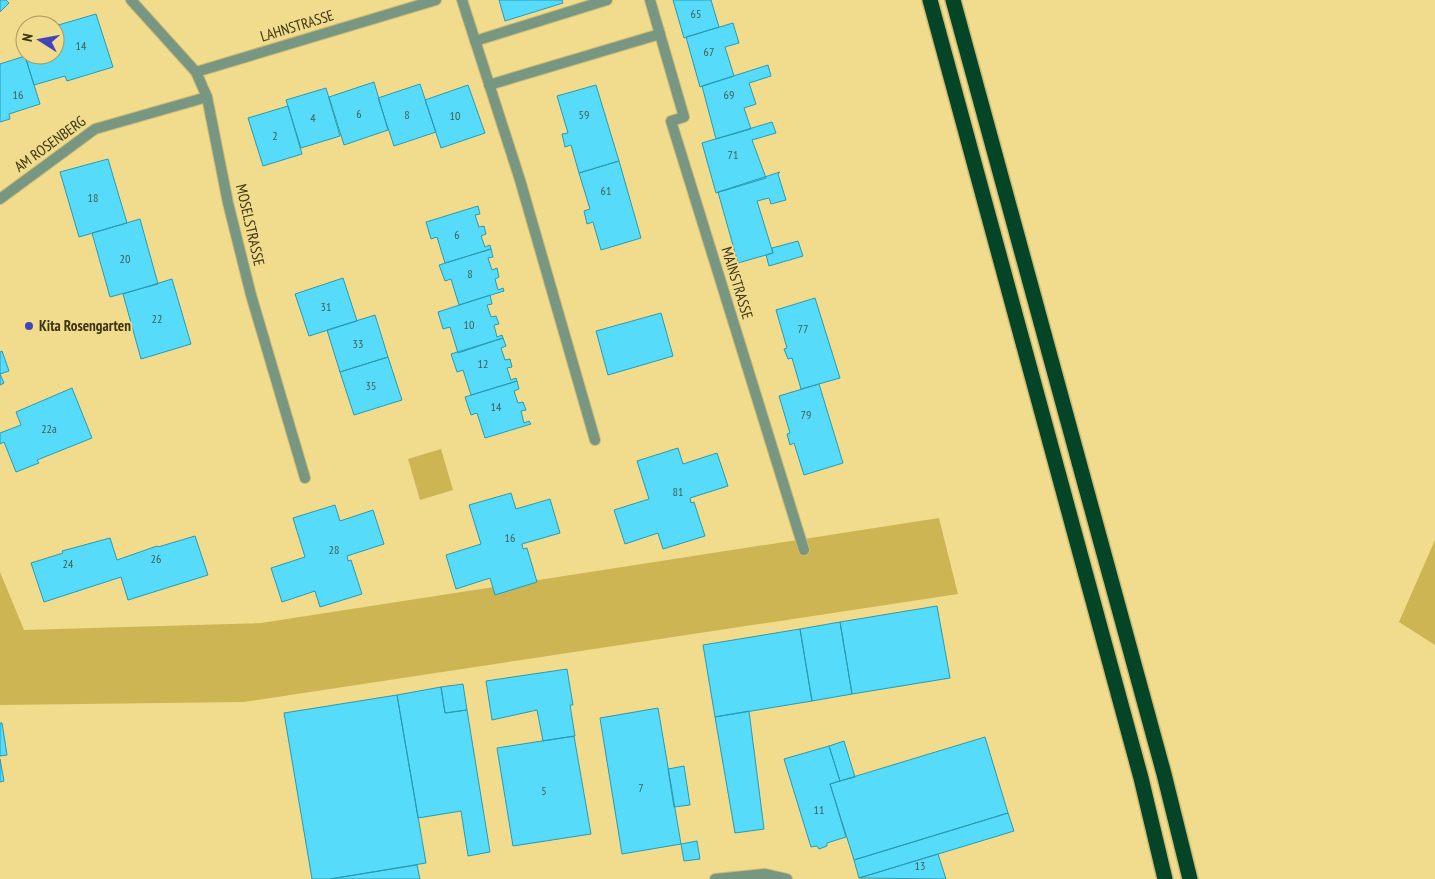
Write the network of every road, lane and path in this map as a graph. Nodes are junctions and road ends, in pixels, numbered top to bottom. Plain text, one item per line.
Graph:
1 (131, 0) edge
2 (436, 0) edge
3 (462, 0) edge
4 (607, 0) edge
5 (650, 0) edge
6 (930, 0) edge
7 (953, 0) edge
8 (660, 34) junction
9 (475, 41) junction
10 (196, 72) junction
11 (490, 85) junction
12 (207, 98) junction
13 (0, 199) edge
14 (595, 440) dead end
15 (305, 478) dead end
16 (804, 550) dead end
17 (715, 879) edge
18 (787, 879) edge
19 (1166, 879) edge
20 (1190, 879) edge

1 - 10 street, MOSELSTRASSE
2 - 10 street, LAHNSTRASSE
3 - 9 street
4 - 9 street
5 - 8 street, MAINSTRASSE
6 - 19 highway
7 - 20 highway
8 - 11 street
8 - 16 street, MAINSTRASSE
9 - 11 street
10 - 12 street, MOSELSTRASSE
11 - 14 street
12 - 13 street, AM ROSENBERG
12 - 15 street, MOSELSTRASSE
17 - 18 street

